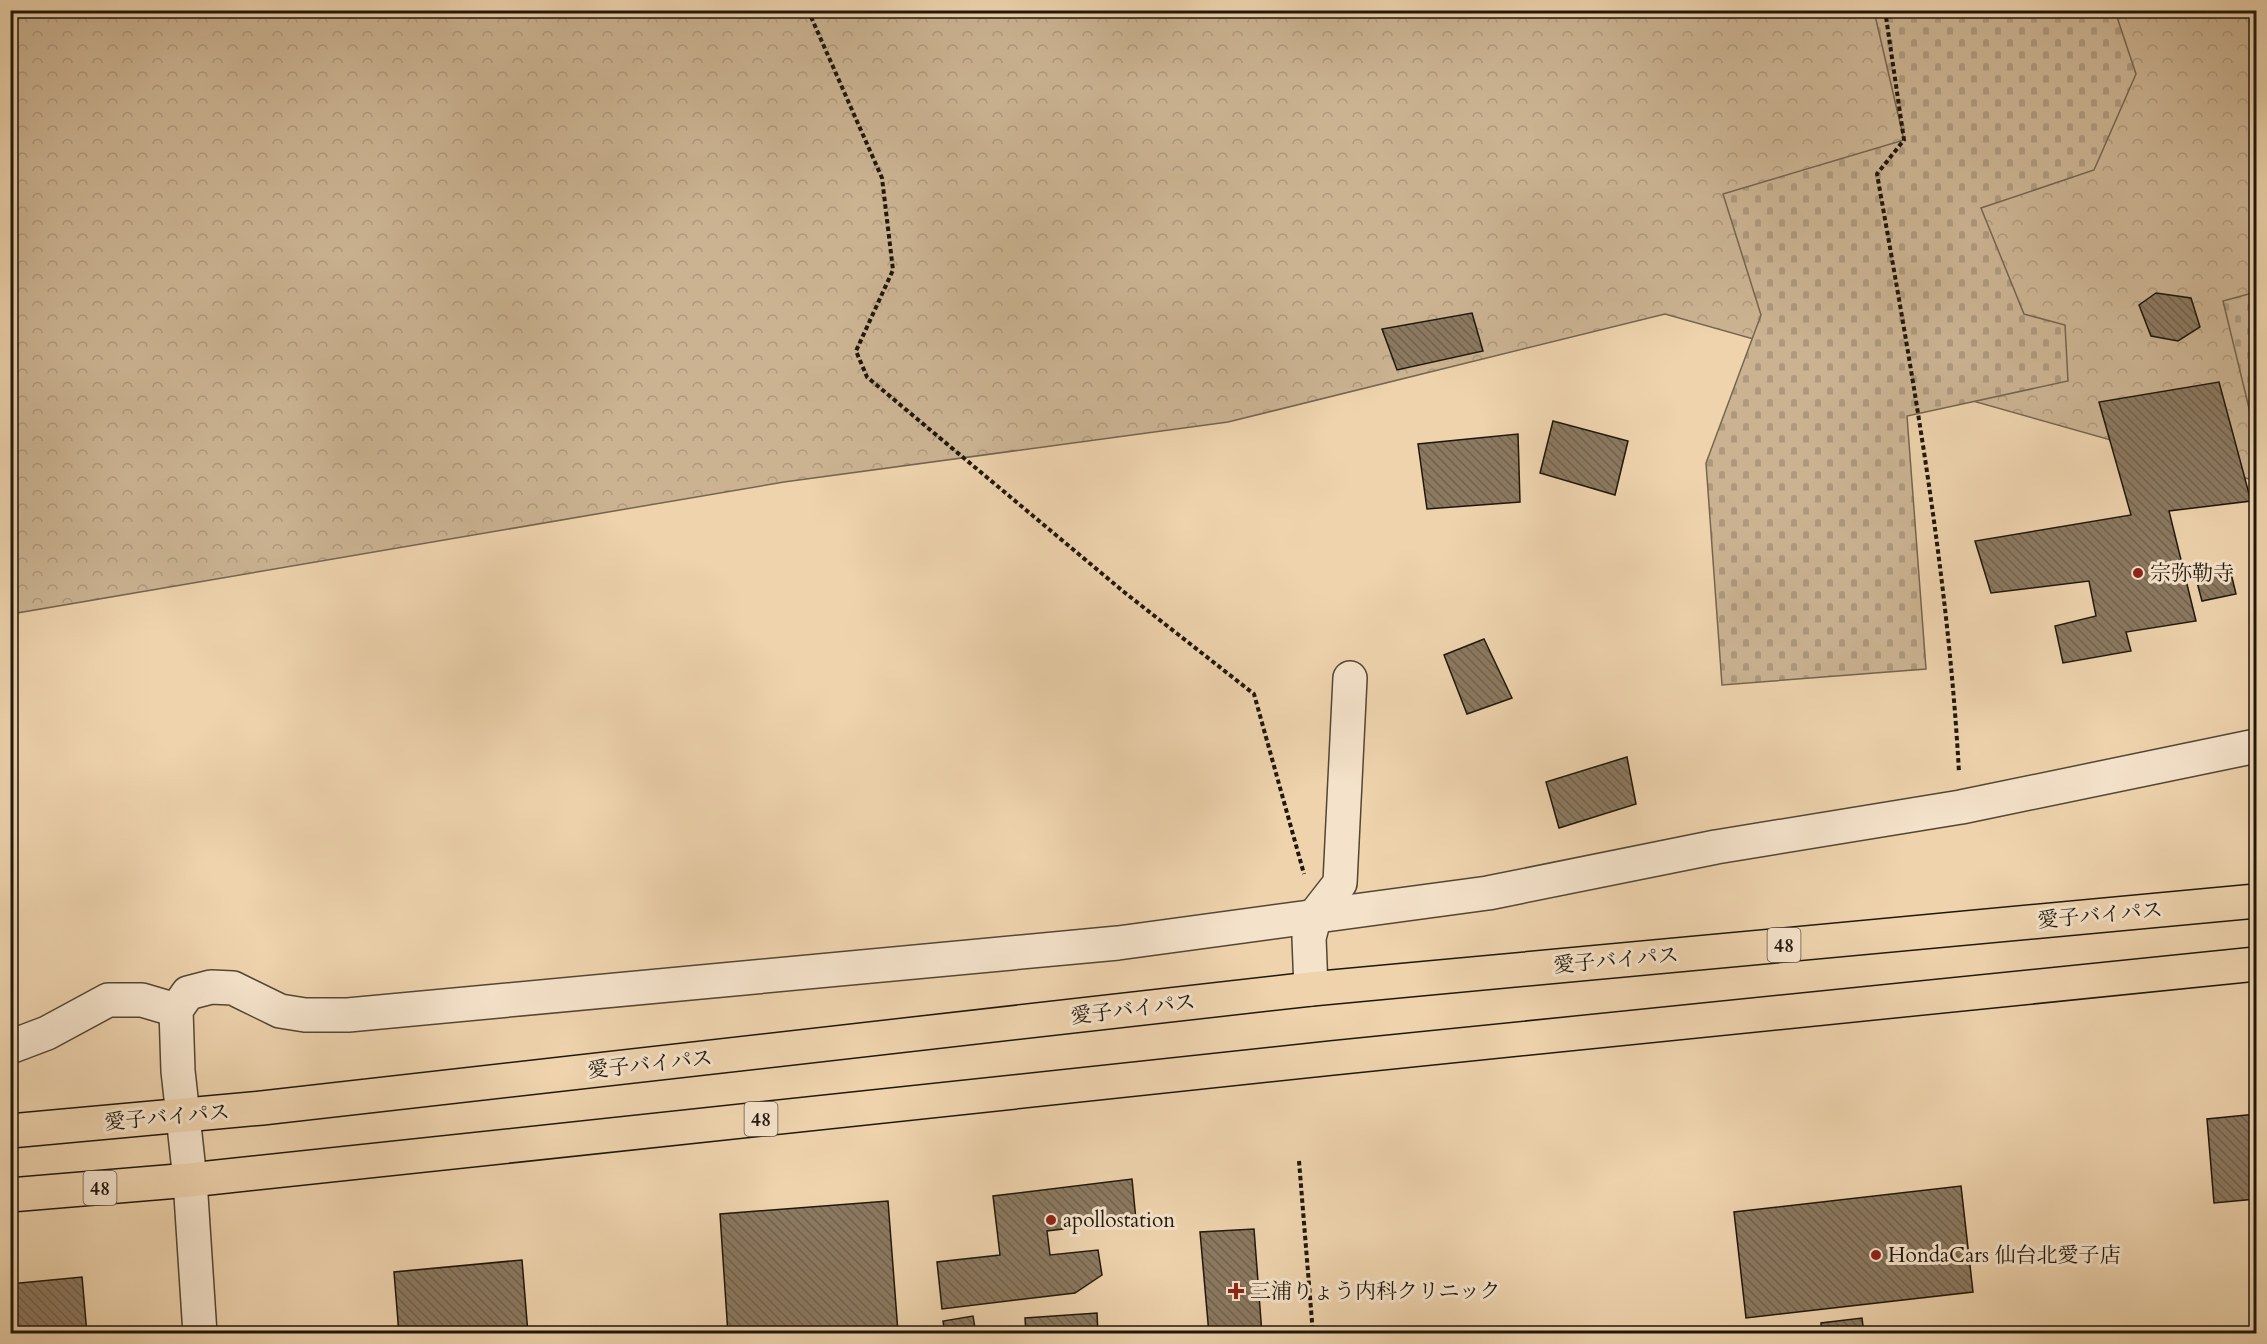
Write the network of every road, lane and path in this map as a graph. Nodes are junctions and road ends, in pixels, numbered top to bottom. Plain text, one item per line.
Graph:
1 (808, 10) edge
2 (1886, 10) edge
3 (1350, 678) dead end
4 (2256, 746) edge
5 (1960, 807) junction
6 (2256, 900) edge
7 (1315, 915) junction
8 (2256, 964) edge
9 (1311, 989) junction
10 (176, 1010) junction
11 (10, 1047) edge
12 (183, 1116) junction
13 (10, 1131) edge
14 (1299, 1161) dead end
15 (190, 1180) junction
16 (10, 1195) edge
17 (200, 1334) edge
18 (1313, 1334) edge

1 - 7 path
2 - 5 path
3 - 7 street
4 - 5 street
5 - 7 street
6 - 9 highway, 愛子バイパス / 48
7 - 9 street
7 - 10 street
8 - 15 highway, 48
9 - 12 highway, 愛子バイパス / 48
10 - 11 street
10 - 12 street
12 - 13 highway, 愛子バイパス / 48
12 - 15 street
14 - 18 path
15 - 16 highway, 48
15 - 17 street

